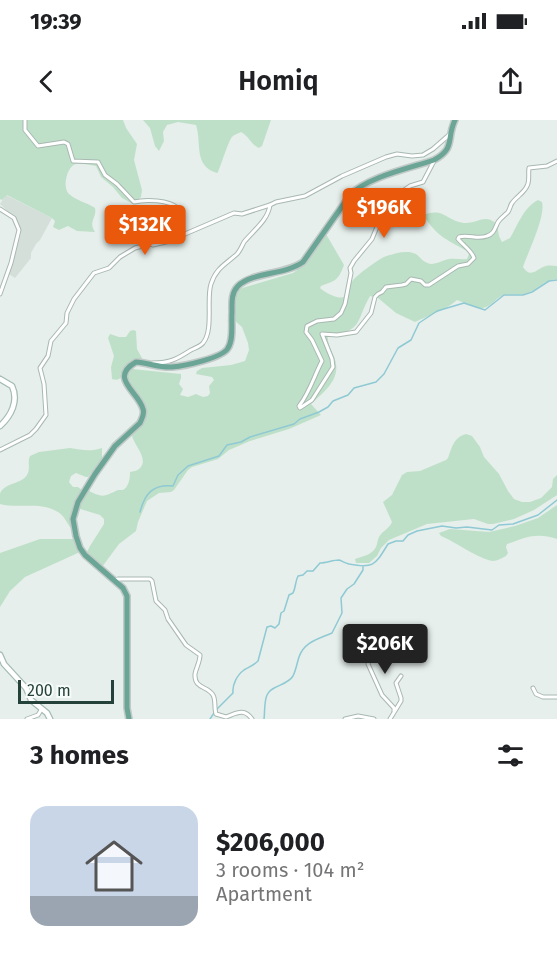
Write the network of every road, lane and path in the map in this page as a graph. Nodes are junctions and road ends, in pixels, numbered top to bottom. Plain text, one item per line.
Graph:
1 (25, 120) edge
2 (454, 120) edge
3 (450, 133) junction
4 (434, 160) junction
5 (557, 161) edge
6 (270, 205) junction
7 (0, 209) edge
8 (150, 244) junction
9 (0, 294) edge
10 (148, 363) junction
11 (0, 378) edge
12 (0, 426) edge
13 (0, 450) edge
14 (115, 580) junction
15 (380, 629) dead end
16 (0, 655) edge
17 (401, 676) dead end
18 (533, 688) dead end
19 (557, 697) edge
20 (42, 708) junction
21 (394, 711) junction
22 (27, 719) edge
23 (50, 719) edge
24 (129, 719) edge
25 (252, 719) edge
26 (345, 719) edge
27 (374, 719) edge
28 (390, 719) edge

1 - 8 street
2 - 3 main road
3 - 4 main road
3 - 6 street
4 - 5 street
4 - 10 main road
6 - 8 street
6 - 10 street
7 - 9 street
8 - 13 street
10 - 14 main road
11 - 12 main road
14 - 24 main road
14 - 25 street
15 - 21 street
16 - 20 main road
17 - 21 street
18 - 19 street
20 - 22 street
20 - 23 main road
21 - 28 street
26 - 27 street

